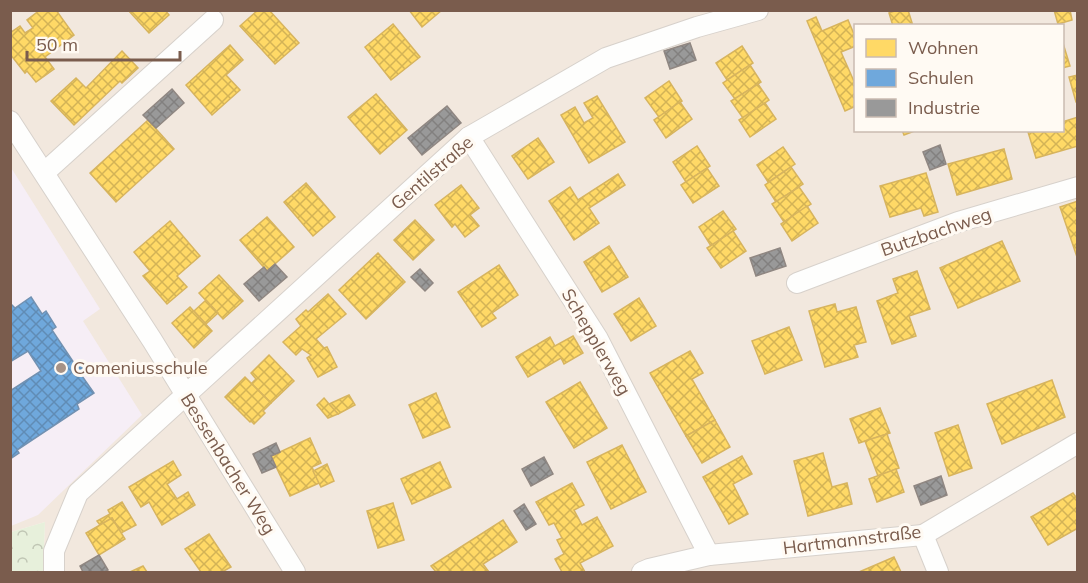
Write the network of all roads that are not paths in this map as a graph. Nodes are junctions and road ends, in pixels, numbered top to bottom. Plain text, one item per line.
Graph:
1 (758, 10) edge
2 (213, 20) dead end
3 (10, 121) edge
4 (469, 137) junction
5 (45, 172) junction
6 (1077, 187) edge
7 (797, 283) dead end
8 (186, 396) junction
9 (1077, 443) edge
10 (922, 535) junction
11 (709, 555) junction
12 (54, 573) edge
13 (295, 573) edge
14 (642, 573) edge
15 (938, 573) edge

1 - 4 street, Gentilstraße
2 - 5 street
3 - 5 street, Bessenbacher Weg
4 - 8 street, Gentilstraße
4 - 11 street, Schepplerweg
5 - 8 street, Bessenbacher Weg
6 - 7 street, Butzbachweg
8 - 12 street, Gentilstraße
8 - 13 street, Bessenbacher Weg
9 - 10 street, Hartmannstraße
10 - 11 street, Hartmannstraße
10 - 15 street
11 - 14 street, Hartmannstraße

